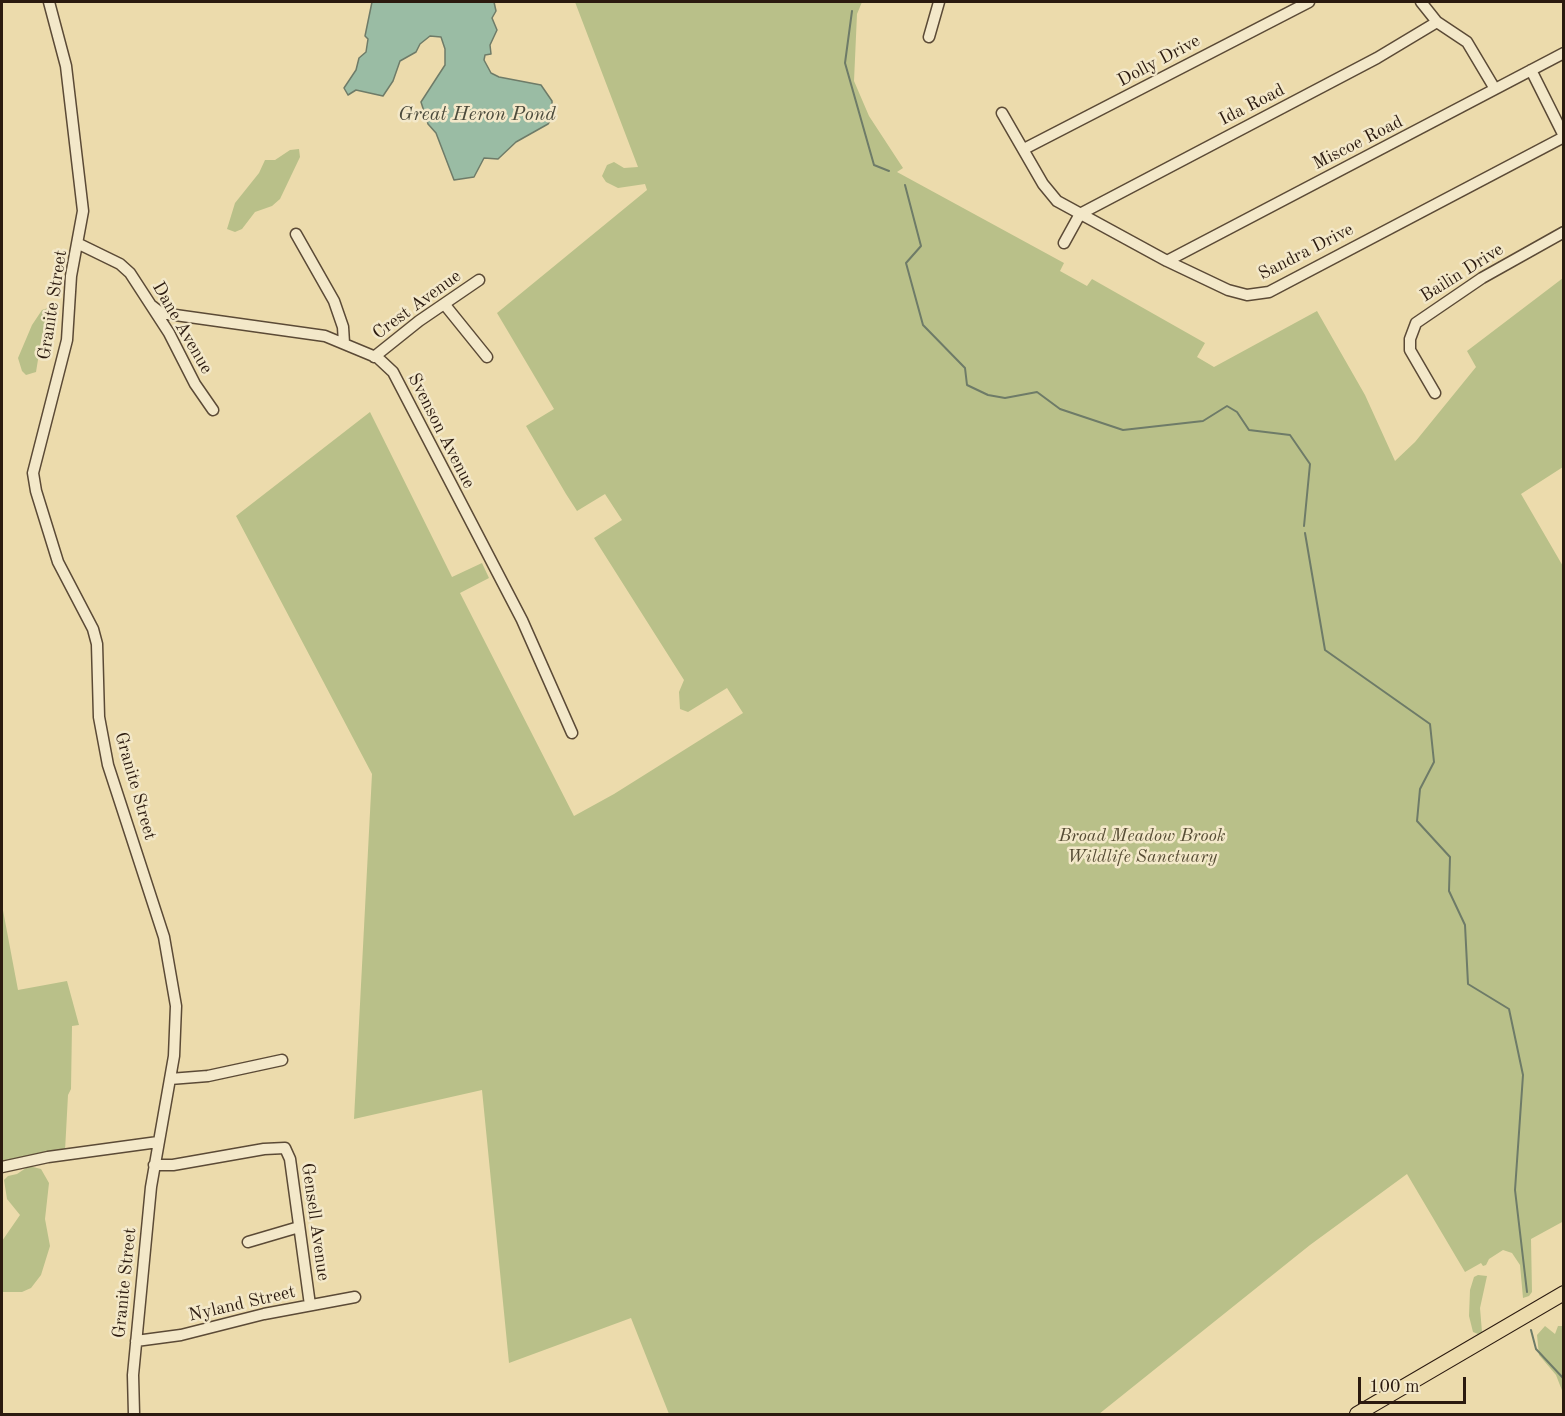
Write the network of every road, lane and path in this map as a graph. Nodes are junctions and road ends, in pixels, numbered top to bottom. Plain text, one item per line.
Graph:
1 (49, 2) edge
2 (939, 2) edge
3 (1309, 2) edge
4 (1421, 2) edge
5 (1437, 22) junction
6 (928, 37) dead end
7 (1563, 53) edge
8 (1531, 70) junction
9 (1495, 89) junction
10 (1002, 113) dead end
11 (1563, 136) edge
12 (1024, 149) junction
13 (1080, 214) junction
14 (1563, 232) edge
15 (296, 234) dead end
16 (1064, 243) dead end
17 (79, 244) junction
18 (1167, 261) junction
19 (479, 280) dead end
20 (445, 305) junction
21 (152, 306) junction
22 (344, 342) junction
23 (374, 357) junction
24 (487, 357) dead end
25 (1435, 393) dead end
26 (213, 410) dead end
27 (572, 733) dead end
28 (282, 1060) dead end
29 (170, 1079) junction
30 (158, 1142) junction
31 (154, 1165) junction
32 (2, 1167) edge
33 (299, 1227) junction
34 (248, 1242) dead end
35 (1563, 1293) edge
36 (355, 1297) dead end
37 (310, 1305) junction
38 (135, 1341) junction
39 (134, 1414) edge
40 (1357, 1414) edge

1 - 17 street, Granite Street
2 - 6 street
3 - 12 street, Dolly Drive
4 - 5 street
5 - 9 street
5 - 13 street, Ida Road
7 - 8 street, Miscoe Road
8 - 9 street, Miscoe Road
8 - 11 street
9 - 18 street, Miscoe Road
10 - 12 street, Sandra Drive
11 - 18 street, Sandra Drive
12 - 13 street, Sandra Drive
13 - 16 street
13 - 18 street, Sandra Drive
14 - 25 street, Bailin Drive
15 - 22 street
17 - 21 street, Dane Avenue
17 - 29 street, Granite Street
19 - 20 street, Crest Avenue
20 - 23 street, Crest Avenue
20 - 24 street
21 - 22 street, Svenson Avenue
21 - 26 street, Dane Avenue
22 - 23 street, Svenson Avenue
23 - 27 street, Svenson Avenue
28 - 29 street
29 - 30 street, Granite Street
30 - 31 street, Granite Street
30 - 32 street
31 - 33 street, Gensell Avenue
31 - 38 street, Granite Street
33 - 34 street
33 - 37 street, Gensell Avenue
35 - 40 main road
36 - 37 street, Nyland Street
37 - 38 street, Nyland Street
38 - 39 street, Granite Street

